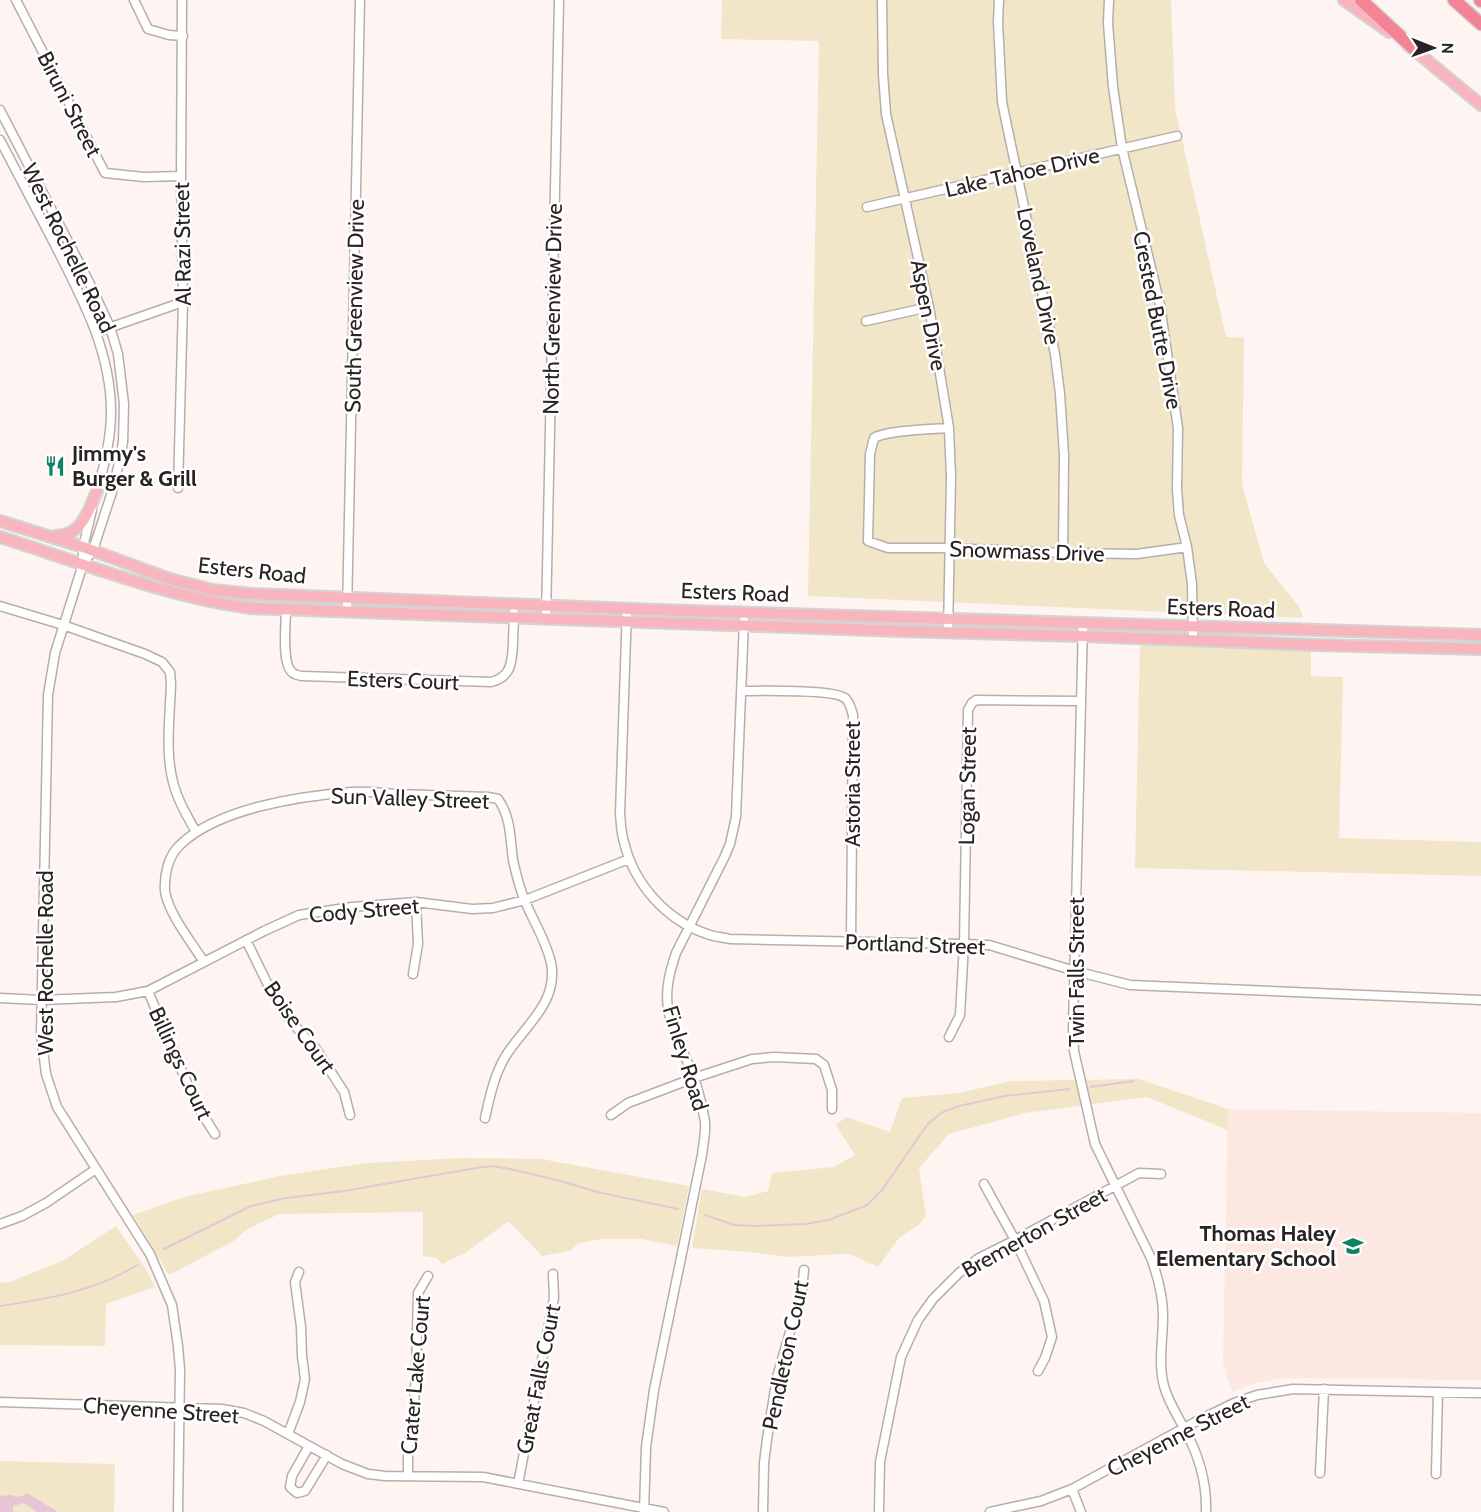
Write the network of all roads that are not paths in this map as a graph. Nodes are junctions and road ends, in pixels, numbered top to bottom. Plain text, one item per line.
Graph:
1 (16, 0) edge
2 (134, 0) edge
3 (183, 0) edge
4 (360, 0) edge
5 (559, 0) edge
6 (882, 0) edge
7 (999, 0) edge
8 (1109, 0) edge
9 (1344, 0) edge
10 (1361, 0) edge
11 (1454, 0) edge
12 (1481, 24) edge
13 (183, 36) junction
14 (1413, 48) junction
15 (1476, 96) edge
16 (1481, 105) edge
17 (0, 110) edge
18 (1177, 136) dead end
19 (0, 140) edge
20 (1122, 148) junction
21 (1017, 174) junction
22 (181, 176) junction
23 (904, 198) junction
24 (867, 207) dead end
25 (183, 302) junction
26 (929, 308) junction
27 (866, 321) dead end
28 (110, 327) junction
29 (97, 332) junction
30 (949, 428) junction
31 (178, 488) dead end
32 (97, 491) junction
33 (0, 521) edge
34 (49, 536) junction
35 (0, 537) edge
36 (1187, 547) junction
37 (88, 548) junction
38 (950, 548) junction
39 (1063, 553) junction
40 (83, 564) junction
41 (347, 598) junction
42 (514, 604) junction
43 (546, 605) junction
44 (0, 606) edge
45 (627, 608) junction
46 (286, 610) junction
47 (347, 612) junction
48 (744, 612) junction
49 (514, 618) junction
50 (948, 618) junction
51 (546, 619) junction
52 (627, 622) junction
53 (1083, 623) junction
54 (63, 626) junction
55 (744, 626) junction
56 (1193, 627) junction
57 (948, 633) junction
58 (1481, 635) edge
59 (1083, 636) junction
60 (1193, 641) junction
61 (1481, 649) edge
62 (741, 691) junction
63 (1081, 701) junction
64 (196, 832) junction
65 (630, 860) junction
66 (525, 900) junction
67 (416, 902) junction
68 (689, 926) junction
69 (246, 940) junction
70 (851, 941) junction
71 (964, 944) junction
72 (204, 962) junction
73 (1075, 971) junction
74 (413, 974) dead end
75 (148, 991) junction
76 (0, 998) edge
77 (42, 1000) junction
78 (1481, 1000) edge
79 (950, 1037) dead end
80 (694, 1078) junction
81 (832, 1109) dead end
82 (350, 1115) dead end
83 (611, 1115) dead end
84 (485, 1118) dead end
85 (215, 1134) dead end
86 (96, 1169) junction
87 (1161, 1174) dead end
88 (984, 1184) dead end
89 (1116, 1187) junction
90 (0, 1224) edge
91 (1015, 1240) junction
92 (804, 1270) dead end
93 (299, 1272) dead end
94 (553, 1274) dead end
95 (428, 1276) dead end
96 (1038, 1371) dead end
97 (1324, 1389) junction
98 (1437, 1392) junction
99 (1481, 1393) edge
100 (0, 1402) edge
101 (180, 1407) junction
102 (1184, 1428) junction
103 (288, 1434) junction
104 (309, 1446) junction
105 (327, 1455) junction
106 (1320, 1473) dead end
107 (1436, 1474) dead end
108 (408, 1476) junction
109 (518, 1484) junction
110 (1072, 1489) junction
111 (644, 1510) edge
112 (178, 1512) edge
113 (664, 1512) edge
114 (763, 1512) edge
115 (879, 1512) edge
116 (990, 1512) edge
117 (1081, 1512) edge
118 (1206, 1512) edge

1 - 22 street, Biruni Street
2 - 13 street
3 - 13 street, Al Razi Street
4 - 41 street, South Greenview Drive
5 - 43 street, North Greenview Drive
6 - 23 street, Aspen Drive
7 - 21 street, Loveland Drive
8 - 20 street, Crested Butte Drive
9 - 14 main road
10 - 14 highway
11 - 12 highway
13 - 22 street, Al Razi Street
14 - 15 main road
15 - 16 main road
17 - 28 street, West Rochelle Road
18 - 20 street, Lake Tahoe Drive
19 - 29 street, West Rochelle Road
20 - 21 street, Lake Tahoe Drive
20 - 36 street, Crested Butte Drive
21 - 23 street, Lake Tahoe Drive
21 - 39 street, Loveland Drive
22 - 25 street, Al Razi Street
23 - 24 street, Lake Tahoe Drive
23 - 26 street, Aspen Drive
25 - 28 street
25 - 31 street, Al Razi Street
26 - 27 street
26 - 30 street, Aspen Drive
28 - 29 street
28 - 37 street, West Rochelle Road
29 - 32 street, West Rochelle Road
30 - 38 street, Aspen Drive
30 - 38 street, Snowmass Drive
32 - 34 main road
32 - 37 street, West Rochelle Road
33 - 34 main road, Esters Road
34 - 37 main road, Esters Road
35 - 40 main road, Esters Road
36 - 39 street, Snowmass Drive
36 - 56 street, Crested Butte Drive
37 - 40 street, West Rochelle Road
37 - 41 main road, Esters Road
38 - 39 street, Snowmass Drive
38 - 50 street, Aspen Drive
40 - 46 main road, Esters Road
40 - 54 street, West Rochelle Road
41 - 42 main road, Esters Road
41 - 47 street, South Greenview Drive
42 - 43 main road, Esters Road
42 - 49 street, Esters Court
43 - 45 main road, Esters Road
43 - 51 street, North Greenview Drive
44 - 54 street
45 - 48 main road, Esters Road
45 - 52 street, Portland Street
46 - 47 main road, Esters Road
46 - 49 street, Esters Court
47 - 49 main road, Esters Road
48 - 50 main road, Esters Road
48 - 55 street, Finley Road
49 - 51 main road, Esters Road
50 - 53 main road, Esters Road
50 - 57 street, Aspen Drive
51 - 52 main road, Esters Road
52 - 55 main road, Esters Road
52 - 65 street, Portland Street
53 - 56 main road, Esters Road
53 - 59 street, Twin Falls Street
54 - 64 street
54 - 77 street, West Rochelle Road
55 - 57 main road, Esters Road
55 - 62 street, Finley Road
56 - 58 main road, Esters Road
56 - 60 street, Crested Butte Drive
57 - 59 main road, Esters Road
59 - 60 main road, Esters Road
59 - 63 street, Twin Falls Street
60 - 61 main road, Esters Road
62 - 68 street, Finley Road
62 - 70 street, Astoria Street
63 - 71 street, Logan Street
63 - 73 street, Twin Falls Street
64 - 66 street, Sun Valley Street
64 - 72 street, Sun Valley Street
65 - 66 street, Cody Street
65 - 68 street, Portland Street
66 - 67 street, Cody Street
66 - 84 street
67 - 69 street, Cody Street
67 - 74 street
68 - 70 street, Portland Street
68 - 80 street, Finley Road
69 - 72 street, Cody Street
69 - 82 street, Boise Court
70 - 71 street, Portland Street
71 - 73 street, Portland Street
71 - 79 street
72 - 75 street, Cody Street
73 - 78 street, Portland Street
73 - 89 street, Twin Falls Street
75 - 77 street, Cody Street
75 - 85 street, Billings Court
76 - 77 street, Cody Street
77 - 86 street, West Rochelle Road
80 - 81 street
80 - 83 street
80 - 111 street, Finley Road
86 - 90 street
86 - 101 street, West Rochelle Road
87 - 89 street, Bremerton Street
88 - 91 street
89 - 91 street, Bremerton Street
89 - 102 street, Twin Falls Street
91 - 96 street
91 - 115 street, Bremerton Street
92 - 114 street, Pendleton Court
93 - 103 street
94 - 109 street, Great Falls Court
95 - 108 street, Crater Lake Court
97 - 98 street, Cheyenne Street
97 - 102 street, Cheyenne Street
97 - 106 street
98 - 99 street, Cheyenne Street
98 - 107 street
100 - 101 street, Cheyenne Street
101 - 103 street, Cheyenne Street
101 - 112 street, West Rochelle Road
102 - 110 street, Cheyenne Street
102 - 118 street, Twin Falls Street
103 - 104 street, Cheyenne Street
104 - 105 street, Cheyenne Street
104 - 105 street
105 - 108 street, Cheyenne Street
108 - 109 street, Cheyenne Street
109 - 111 street, Cheyenne Street
110 - 116 street, Cheyenne Street
110 - 117 street
111 - 113 street, Cheyenne Street

